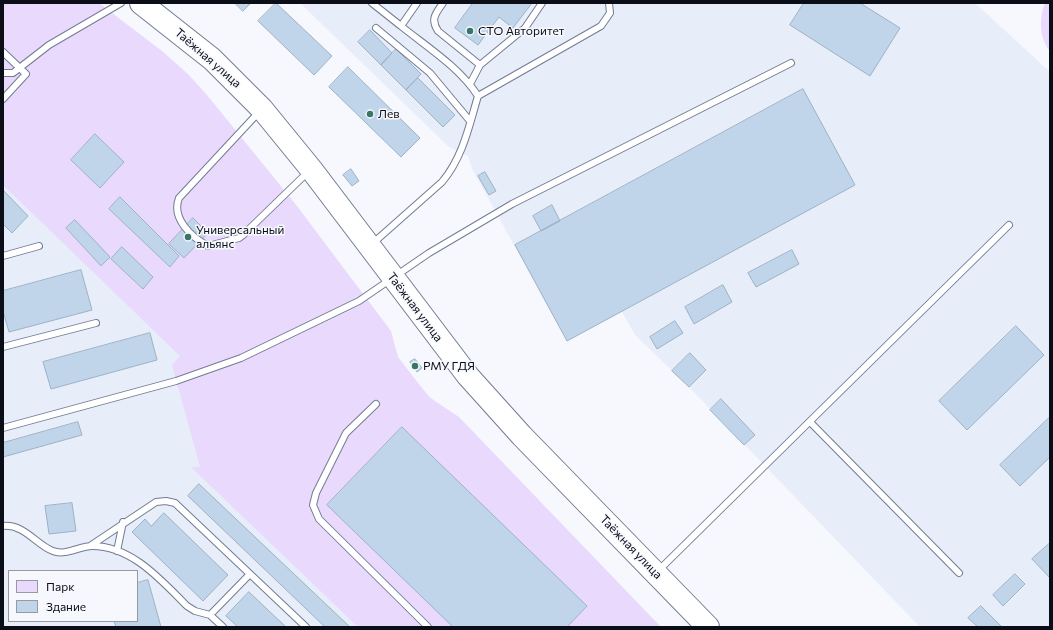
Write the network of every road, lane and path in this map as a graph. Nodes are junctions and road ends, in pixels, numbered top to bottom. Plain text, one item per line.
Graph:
1 (121, 3) edge
2 (141, 3) edge
3 (372, 3) edge
4 (417, 3) edge
5 (444, 3) edge
6 (542, 3) edge
7 (609, 3) edge
8 (401, 26) junction
9 (376, 28) dead end
10 (3, 52) edge
11 (791, 64) dead end
12 (480, 65) junction
13 (20, 68) junction
14 (3, 73) edge
15 (470, 84) junction
16 (478, 96) junction
17 (3, 99) edge
18 (262, 109) junction
19 (470, 121) junction
20 (311, 169) junction
21 (1009, 225) dead end
22 (39, 246) dead end
23 (370, 246) junction
24 (3, 256) edge
25 (392, 277) junction
26 (96, 323) dead end
27 (3, 347) edge
28 (376, 404) dead end
29 (810, 422) junction
30 (3, 428) edge
31 (123, 522) junction
32 (3, 526) edge
33 (90, 546) junction
34 (117, 551) junction
35 (656, 573) junction
36 (959, 573) dead end
37 (250, 574) junction
38 (210, 615) junction
39 (223, 627) edge
40 (306, 627) edge
41 (428, 627) edge
42 (708, 627) edge

1 - 13 lane
2 - 18 highway, Таёжная улица
3 - 8 lane
4 - 8 lane
5 - 12 lane
6 - 12 lane
7 - 16 lane
8 - 15 lane
9 - 19 lane
10 - 13 lane
11 - 25 lane
12 - 15 lane
13 - 14 lane
13 - 17 lane
15 - 16 lane
16 - 19 lane
18 - 20 highway, Таёжная улица
18 - 20 lane
19 - 23 lane
20 - 23 highway, Таёжная улица
21 - 29 lane
22 - 24 lane
23 - 25 highway, Таёжная улица
25 - 30 lane
25 - 35 highway, Таёжная улица
26 - 27 lane
28 - 41 lane
29 - 35 lane
29 - 36 lane
31 - 33 lane
31 - 34 lane
31 - 37 lane
32 - 33 lane
33 - 34 lane
34 - 38 lane
35 - 42 highway, Таёжная улица
37 - 38 lane
37 - 40 lane
38 - 39 lane

